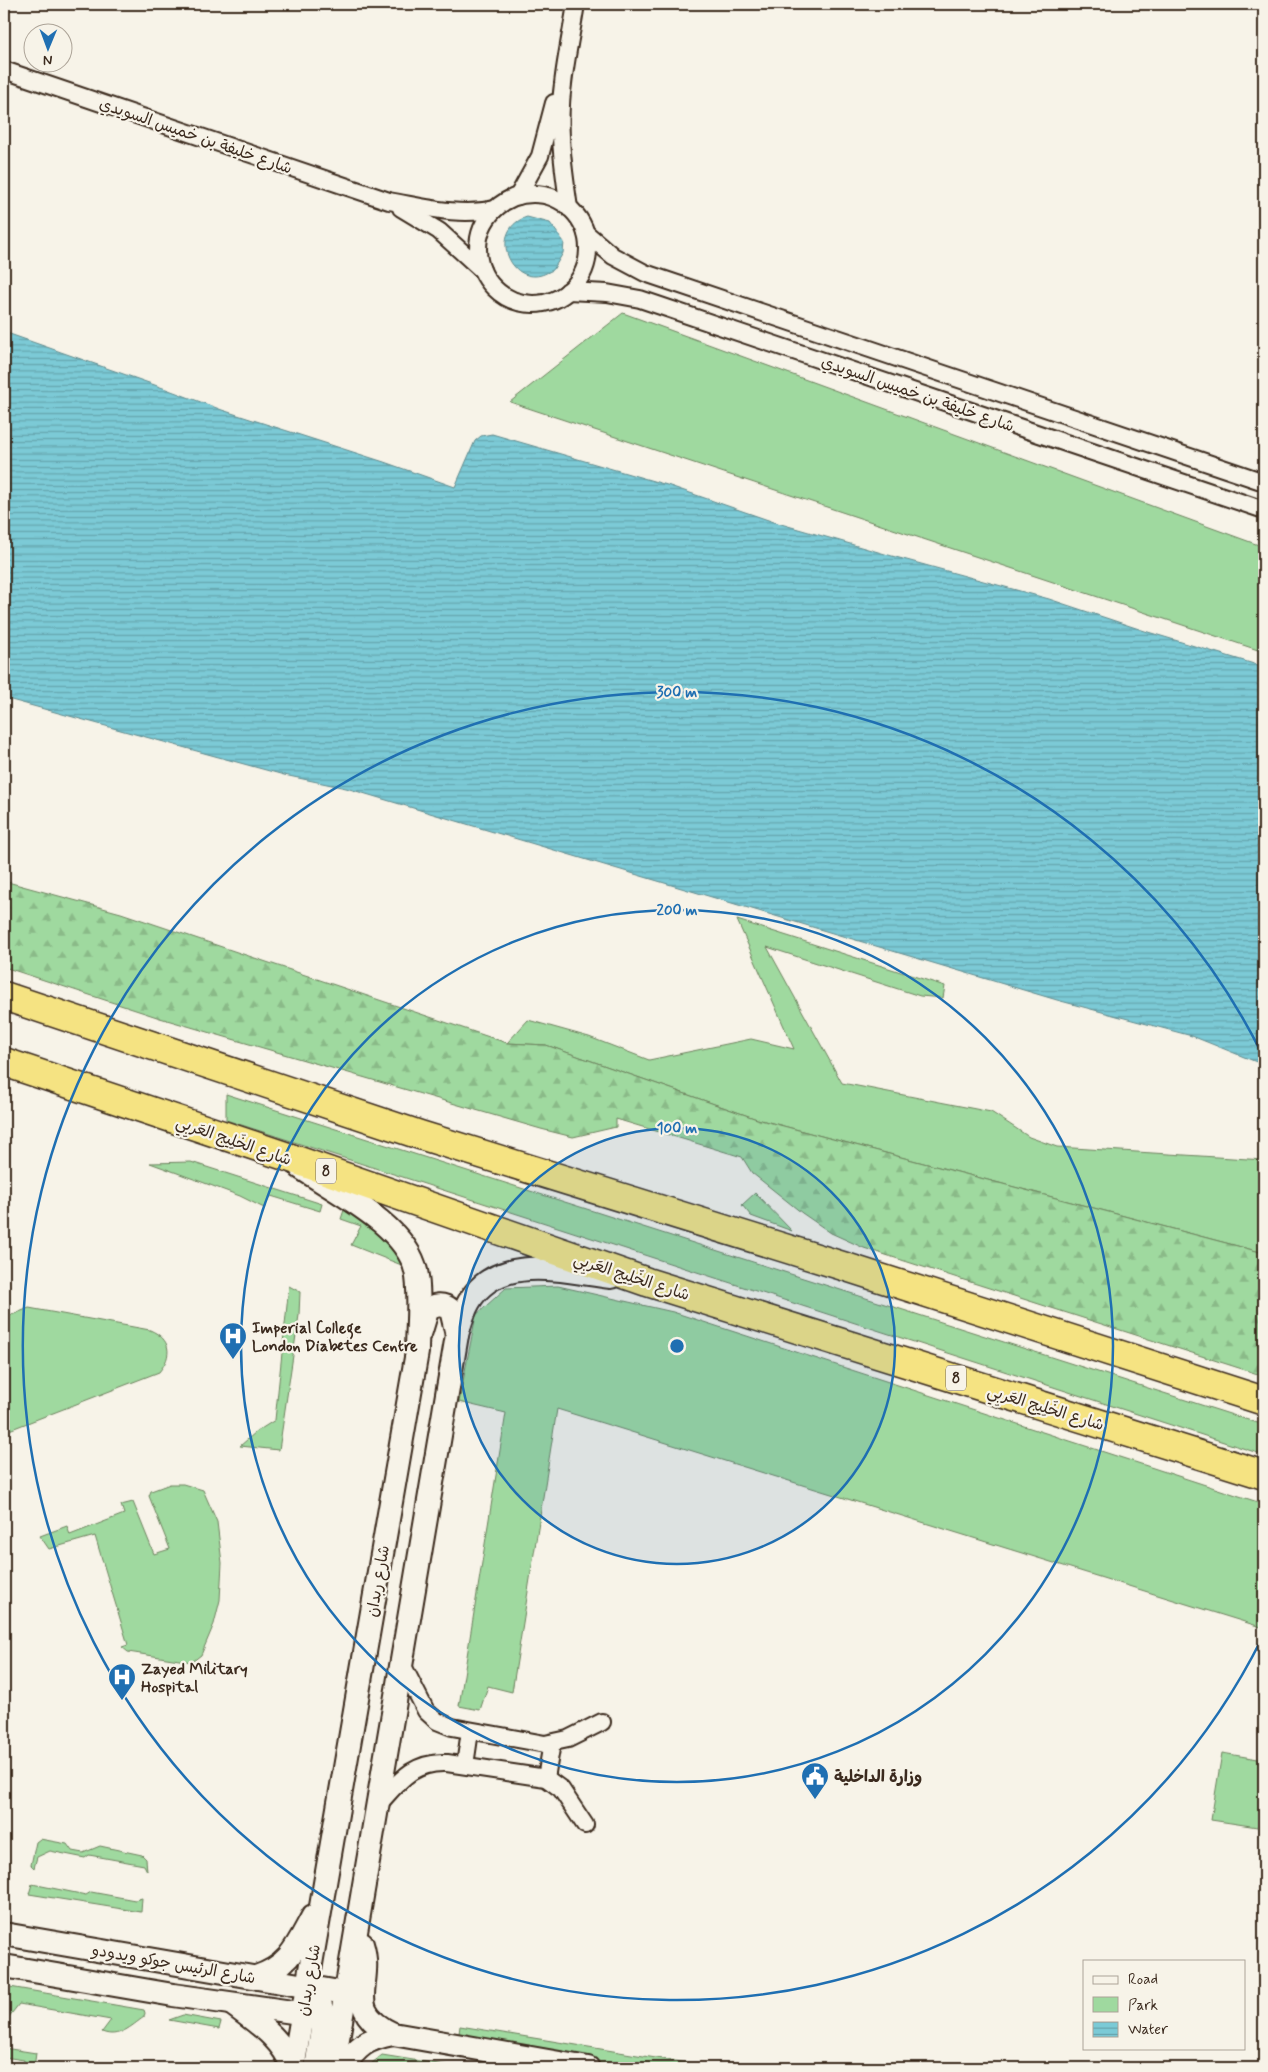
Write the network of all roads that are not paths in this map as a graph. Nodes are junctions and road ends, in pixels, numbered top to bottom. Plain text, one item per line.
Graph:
1 (576, 4) edge
2 (4, 70) edge
3 (562, 85) junction
4 (518, 196) junction
5 (388, 201) junction
6 (569, 208) junction
7 (495, 209) junction
8 (586, 233) junction
9 (482, 270) junction
10 (568, 291) junction
11 (1264, 482) edge
12 (1264, 510) edge
13 (4, 996) edge
14 (4, 1062) edge
15 (282, 1155) junction
16 (647, 1282) junction
17 (457, 1335) junction
18 (417, 1352) junction
19 (1264, 1401) edge
20 (1264, 1475) edge
21 (401, 1662) junction
22 (602, 1722) dead end
23 (470, 1731) junction
24 (552, 1743) junction
25 (465, 1765) junction
26 (546, 1778) junction
27 (377, 1806) junction
28 (585, 1825) dead end
29 (322, 1897) junction
30 (356, 1931) junction
31 (4, 1934) edge
32 (177, 1964) junction
33 (4, 1966) edge
34 (256, 1977) junction
35 (307, 1986) junction
36 (345, 1993) junction
37 (172, 1994) junction
38 (232, 2003) junction
39 (302, 2013) junction
40 (333, 2018) junction
41 (394, 2034) junction
42 (293, 2068) edge
43 (316, 2068) edge
44 (333, 2068) edge
45 (342, 2068) edge
46 (588, 2068) edge

1 - 3 street
2 - 5 street, شارع خليفة بن خميس السويدي
3 - 4 street
3 - 6 street
4 - 6 street
4 - 7 street
5 - 7 street, شارع خليفة بن خميس السويدي
5 - 9 street, شارع خليفة بن خميس السويدي
6 - 8 street
7 - 9 street
8 - 10 street
8 - 11 street, شارع خليفة بن خميس السويدي
9 - 10 street
10 - 12 street, شارع خليفة بن خميس السويدي
13 - 19 highway
14 - 15 highway, شارع الخَلِيج العَربِي / 8
15 - 16 highway, شارع الخَلِيج العَربِي / 8
15 - 18 main road, شارع ربدان
16 - 17 main road
16 - 20 highway, شارع الخَلِيج العَربِي / 8
17 - 18 main road
17 - 21 main road
18 - 29 main road, شارع ربدان
21 - 23 street
21 - 27 main road
22 - 24 street
23 - 24 street
23 - 25 street
24 - 26 street
25 - 26 street
25 - 27 street
26 - 28 street
27 - 30 main road
29 - 34 main road
29 - 35 main road, شارع ربدان
30 - 36 main road
30 - 41 main road
31 - 32 main road, شارع الرئيس جوكو ويدودو
32 - 34 main road, شارع الرئيس جوكو ويدودو
32 - 37 main road
33 - 37 main road, شارع الرئيس جوكو ويدودو
34 - 35 main road, شارع الرئيس جوكو ويدودو
35 - 36 main road, شارع الرئيس جوكو ويدودو
35 - 39 main road, شارع ربدان
35 - 40 main road
36 - 40 main road
37 - 38 main road, شارع الرئيس جوكو ويدودو
38 - 39 main road, شارع الرئيس جوكو ويدودو
38 - 42 main road
39 - 40 main road, شارع الرئيس جوكو ويدودو
39 - 42 main road, شارع ربدان
40 - 43 main road
40 - 44 main road
41 - 45 main road
41 - 46 main road

